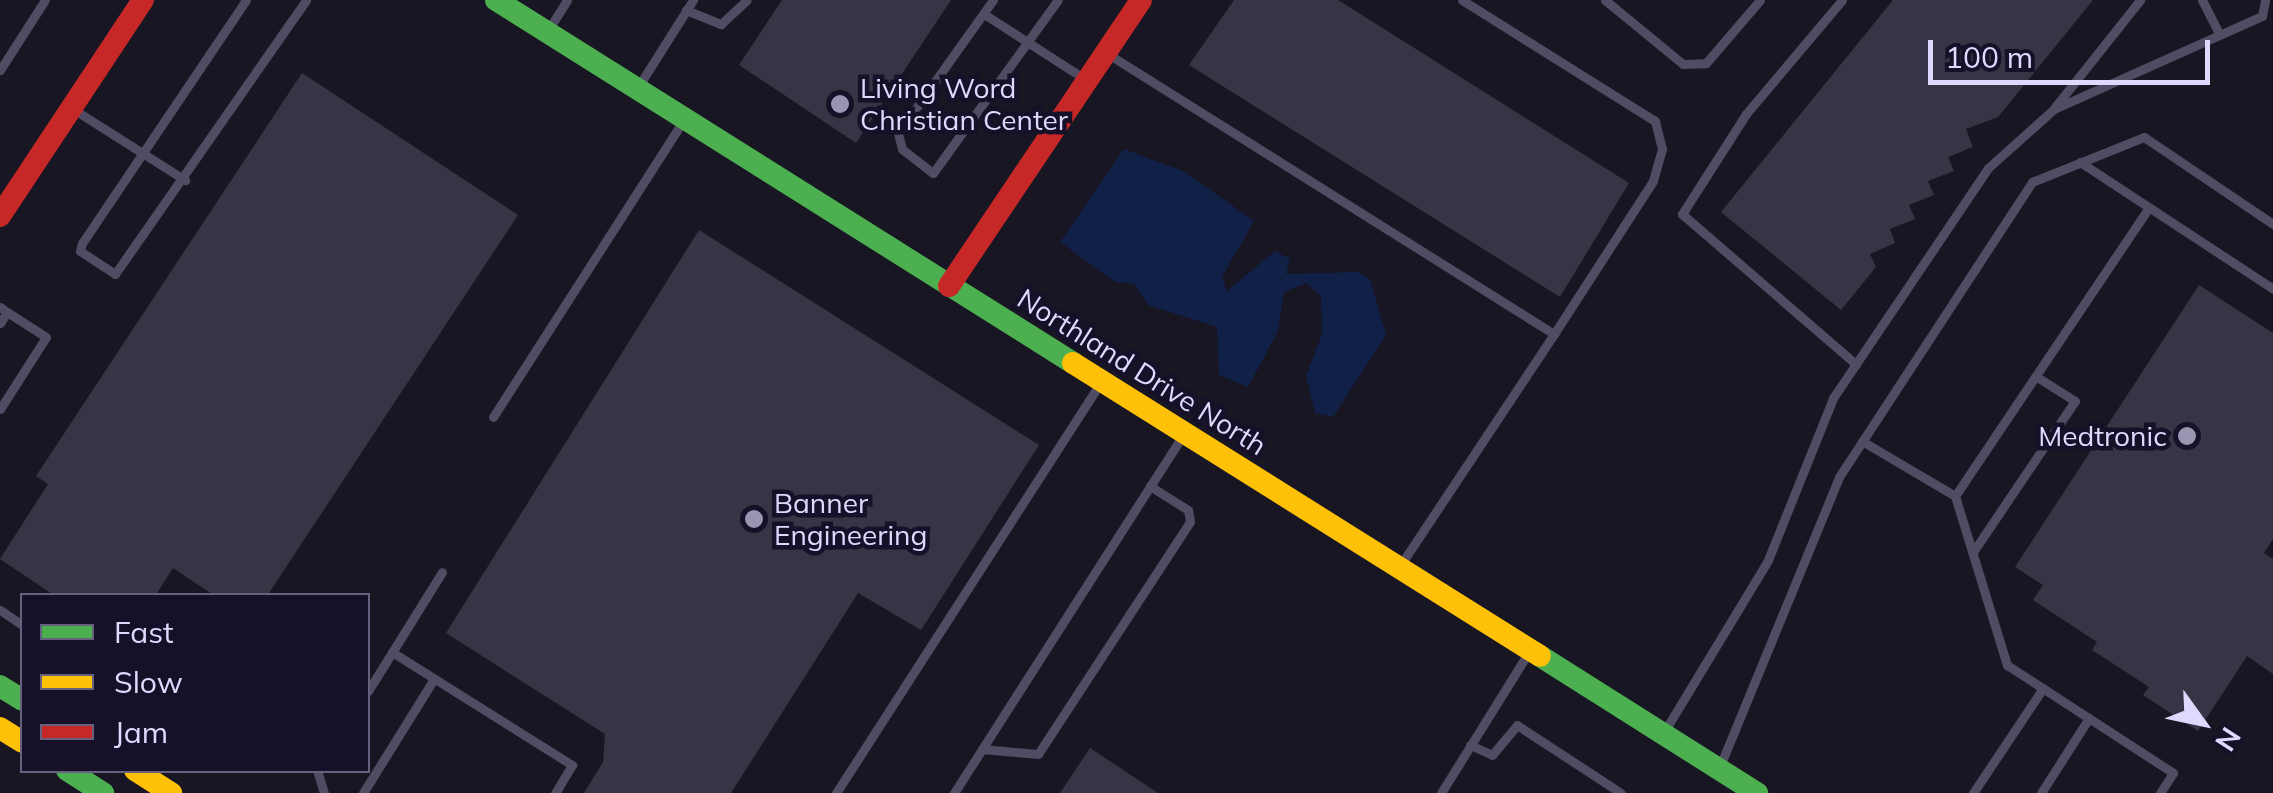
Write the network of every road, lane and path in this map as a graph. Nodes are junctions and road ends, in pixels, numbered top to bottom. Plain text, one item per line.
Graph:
1 (45, 0) edge
2 (144, 0) edge
3 (246, 0) edge
4 (306, 0) edge
5 (496, 0) edge
6 (567, 0) edge
7 (693, 0) edge
8 (748, 0) edge
9 (992, 0) edge
10 (1058, 0) edge
11 (1140, 0) edge
12 (1462, 0) edge
13 (1605, 0) edge
14 (1760, 0) edge
15 (1842, 0) edge
16 (2140, 0) edge
17 (2202, 0) edge
18 (2265, 0) edge
19 (1620, 4) edge
20 (686, 10) junction
21 (984, 14) junction
22 (547, 32) junction
23 (2220, 35) junction
24 (1030, 42) junction
25 (1106, 53) junction
26 (0, 70) edge
27 (1087, 81) junction
28 (637, 89) junction
29 (72, 108) junction
30 (2054, 109) junction
31 (684, 119) junction
32 (142, 153) junction
33 (2080, 162) junction
34 (185, 180) junction
35 (2149, 207) junction
36 (0, 216) edge
37 (2273, 224) edge
38 (949, 286) junction
39 (2273, 289) edge
40 (4, 309) edge
41 (0, 323) edge
42 (1554, 334) junction
43 (1856, 364) junction
44 (2037, 377) junction
45 (1102, 381) junction
46 (0, 409) edge
47 (493, 418) dead end
48 (1184, 433) junction
49 (1862, 440) junction
50 (1150, 486) junction
51 (1956, 496) junction
52 (1973, 552) junction
53 (1398, 568) junction
54 (442, 572) dead end
55 (1529, 650) junction
56 (392, 652) junction
57 (434, 679) junction
58 (370, 688) edge
59 (2043, 688) junction
60 (2089, 718) junction
61 (1663, 734) junction
62 (1470, 746) junction
63 (982, 749) junction
64 (1718, 768) junction
65 (72, 773) edge
66 (103, 793) edge
67 (364, 793) edge
68 (555, 793) edge
69 (836, 793) edge
70 (954, 793) edge
71 (1440, 793) edge
72 (1622, 793) edge
73 (1757, 793) edge
74 (1973, 793) edge
75 (2041, 793) edge
76 (2160, 793) edge

1 - 26 lane
2 - 29 street
3 - 32 lane
4 - 34 lane
5 - 22 street, Northland Drive North
6 - 22 lane
7 - 20 lane
8 - 20 lane
9 - 21 lane
10 - 24 lane
11 - 25 street
12 - 42 lane
13 - 19 lane
14 - 19 lane
15 - 43 lane
16 - 30 lane
17 - 23 lane
18 - 23 lane
20 - 28 lane
21 - 24 lane
21 - 24 lane
22 - 28 street, Northland Drive North
23 - 30 lane
24 - 27 lane
25 - 27 street
25 - 42 lane
27 - 38 street
28 - 31 street, Northland Drive North
29 - 32 lane
29 - 36 street
30 - 43 lane
31 - 38 street, Northland Drive North
31 - 47 lane
32 - 34 lane
32 - 34 lane
33 - 35 lane
33 - 37 lane
33 - 49 lane
35 - 39 lane
35 - 44 lane
38 - 45 street, Northland Drive North
40 - 41 lane
40 - 46 lane
42 - 53 lane
43 - 61 lane
44 - 51 lane
44 - 52 lane
45 - 48 street, Northland Drive North
45 - 69 lane
48 - 50 lane
48 - 53 street, Northland Drive North
49 - 51 lane
49 - 64 lane
50 - 63 lane
50 - 63 lane
51 - 52 lane
52 - 59 lane
53 - 55 street, Northland Drive North
54 - 56 lane
55 - 61 street, Northland Drive North
55 - 62 lane
56 - 57 lane
56 - 58 lane
57 - 67 lane
57 - 68 lane
59 - 60 lane
59 - 74 lane
60 - 75 lane
60 - 76 lane
61 - 64 street, Northland Drive North
62 - 71 lane
62 - 72 lane
63 - 70 lane
64 - 73 street, Northland Drive North
65 - 66 street

